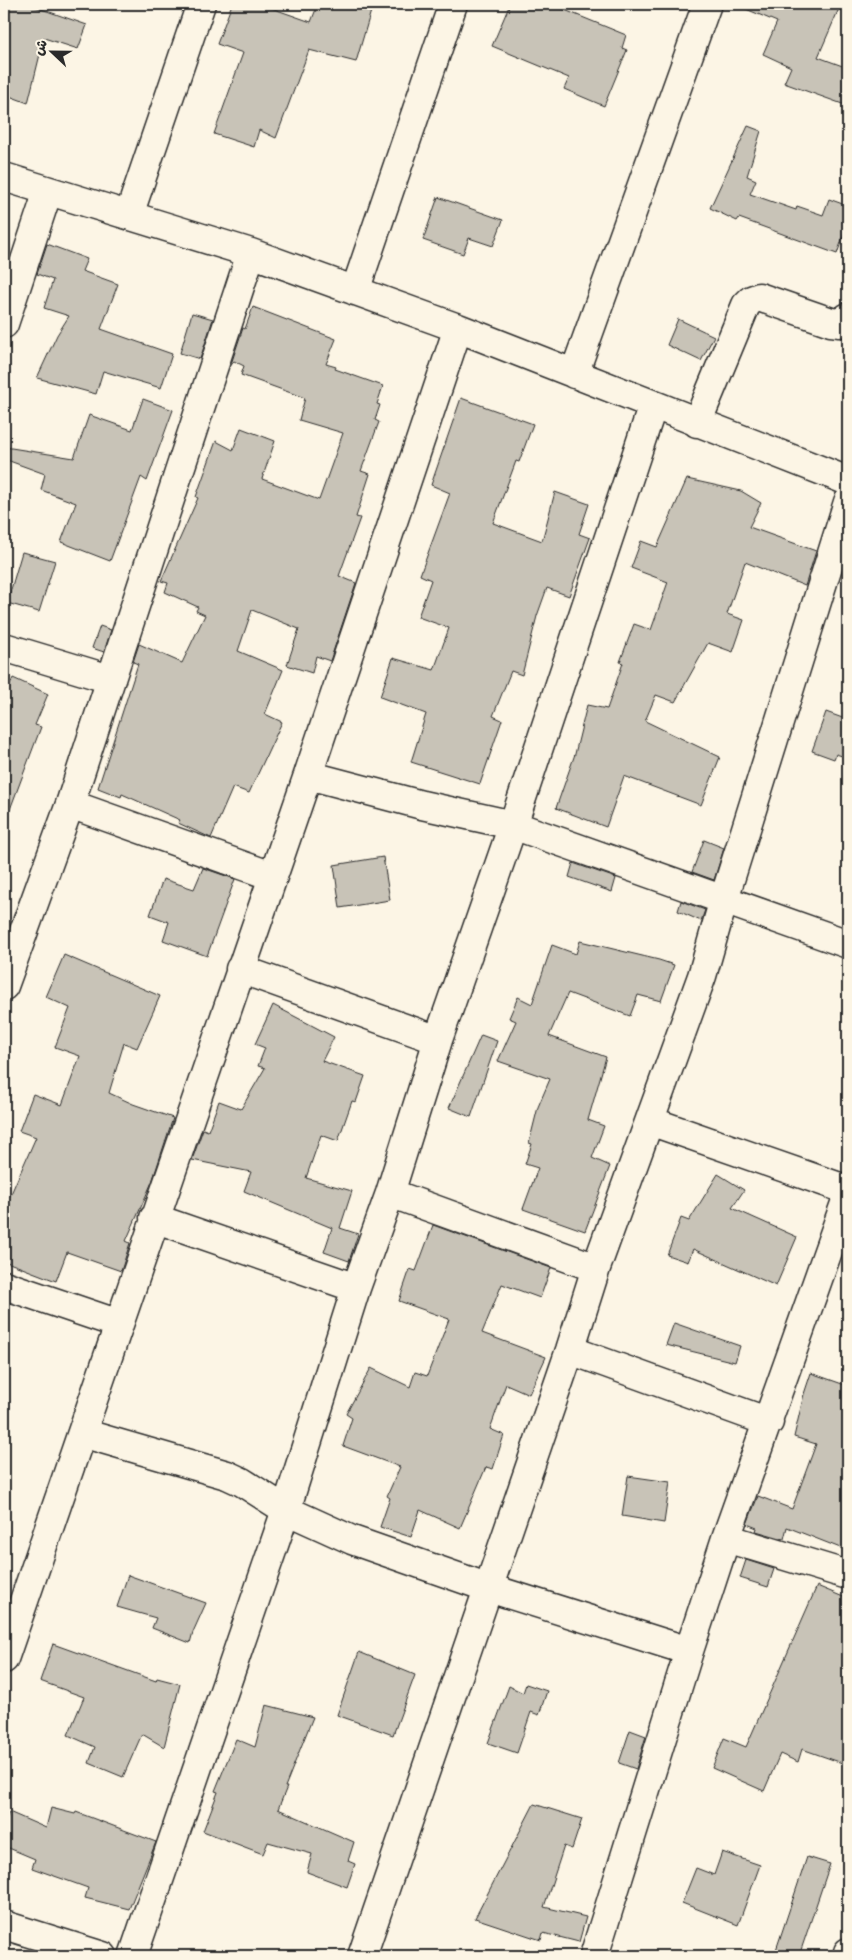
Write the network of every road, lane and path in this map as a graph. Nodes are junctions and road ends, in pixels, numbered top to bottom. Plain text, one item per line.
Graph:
1 (201, 4) edge
2 (453, 4) edge
3 (707, 4) edge
4 (4, 177) edge
5 (48, 191) junction
6 (129, 215) junction
7 (250, 252) junction
8 (355, 291) junction
9 (848, 317) edge
10 (4, 324) edge
11 (458, 328) junction
12 (574, 374) junction
13 (653, 406) junction
14 (697, 422) junction
15 (848, 481) edge
16 (848, 502) edge
17 (4, 647) edge
18 (110, 679) junction
19 (308, 775) junction
20 (70, 804) junction
21 (513, 825) junction
22 (272, 876) junction
23 (724, 899) junction
24 (848, 944) edge
25 (240, 969) junction
26 (4, 986) edge
27 (438, 1040) junction
28 (650, 1121) junction
29 (848, 1190) edge
30 (390, 1193) junction
31 (848, 1195) edge
32 (154, 1218) junction
33 (596, 1268) junction
34 (4, 1285) edge
35 (356, 1288) junction
36 (118, 1324) junction
37 (570, 1350) junction
38 (768, 1422) junction
39 (82, 1433) junction
40 (286, 1510) junction
41 (726, 1538) junction
42 (848, 1575) edge
43 (489, 1588) junction
44 (689, 1651) junction
45 (4, 1659) edge
46 (4, 1925) edge
47 (848, 1952) edge
48 (103, 1956) edge
49 (133, 1956) edge
50 (362, 1956) edge
51 (594, 1956) edge
52 (847, 1956) edge

1 - 6 street
2 - 8 street
3 - 12 street
4 - 5 street
5 - 6 street
5 - 10 street
6 - 7 street
7 - 8 street
7 - 18 street
8 - 11 street
9 - 14 street
11 - 12 street
11 - 19 street
12 - 13 street
13 - 14 street
13 - 21 street
14 - 15 street
16 - 23 street
17 - 18 street
18 - 20 street
19 - 21 street
19 - 22 street
20 - 22 street
20 - 26 street
21 - 23 street
21 - 27 street
22 - 25 street
23 - 24 street
23 - 28 street
25 - 27 street
25 - 32 street
27 - 30 street
28 - 29 street
28 - 33 street
30 - 33 street
30 - 35 street
31 - 38 street
32 - 35 street
32 - 36 street
33 - 37 street
34 - 36 street
35 - 40 street
36 - 39 street
37 - 38 street
37 - 43 street
38 - 41 street
39 - 40 street
39 - 45 street
40 - 43 street
40 - 49 street
41 - 42 street
41 - 44 street
43 - 44 street
43 - 50 street
44 - 51 street
46 - 48 street
47 - 52 street

